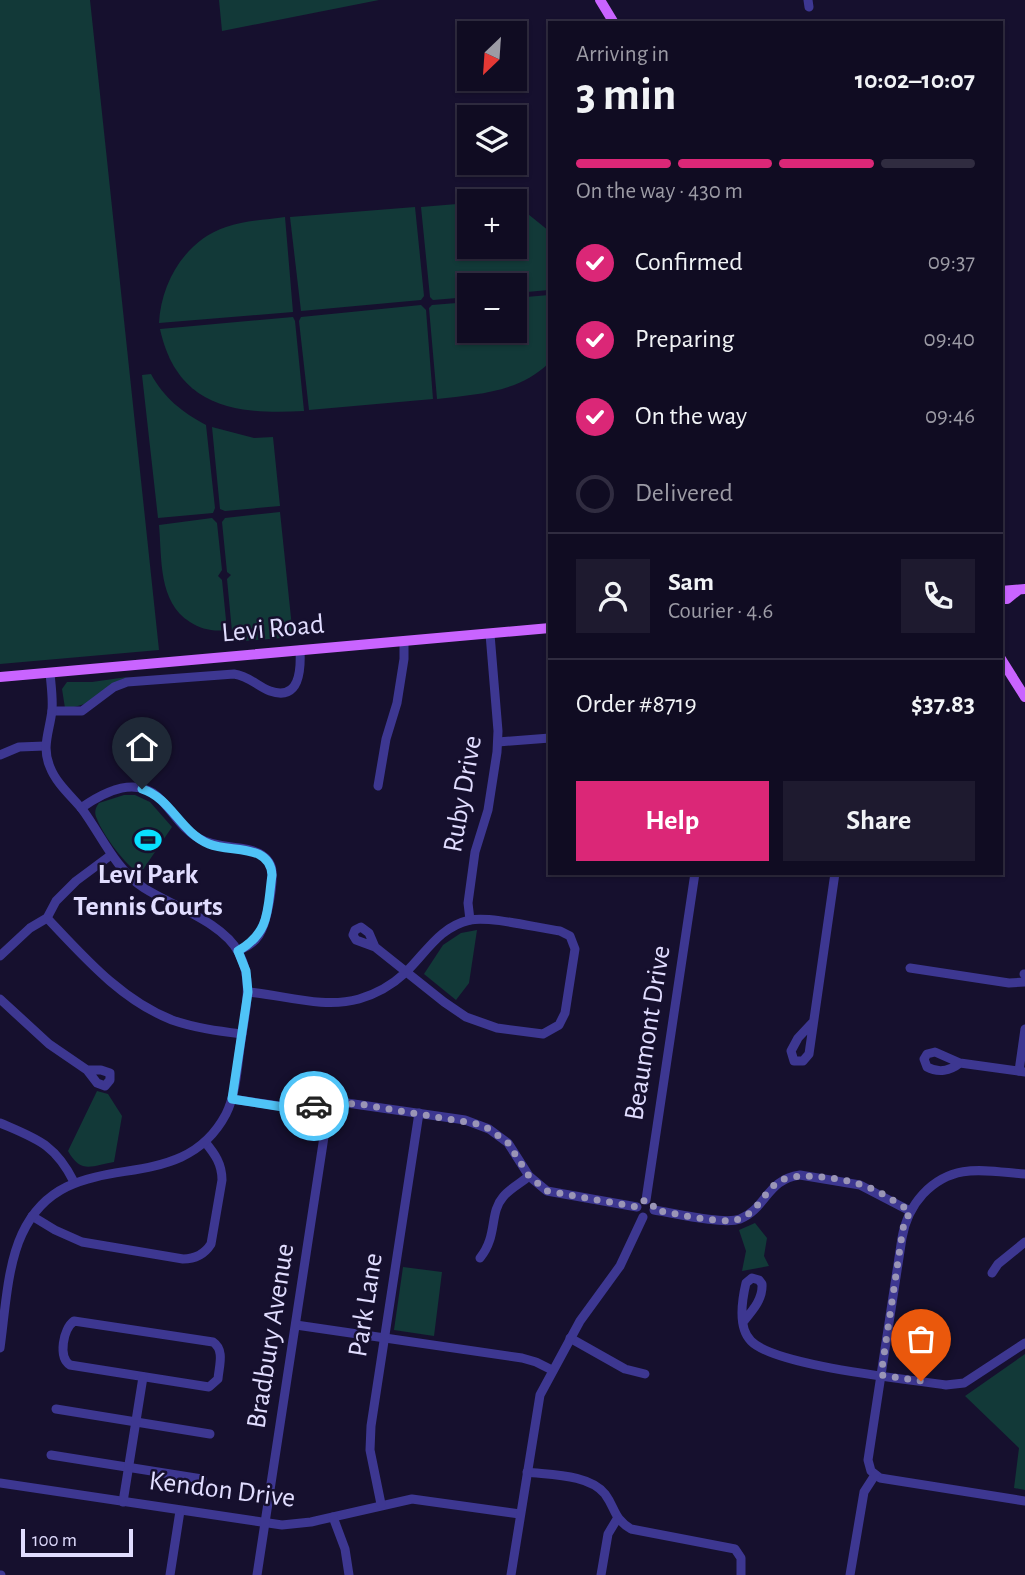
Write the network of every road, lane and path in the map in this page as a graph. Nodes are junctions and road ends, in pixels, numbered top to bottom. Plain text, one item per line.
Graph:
1 (600, 0) edge
2 (613, 21) edge
3 (1022, 589) edge
4 (1003, 591) edge
5 (1003, 599) edge
6 (548, 628) edge
7 (490, 634) junction
8 (404, 641) junction
9 (300, 650) junction
10 (1003, 662) edge
11 (50, 673) junction
12 (0, 677) edge
13 (1025, 698) edge
14 (52, 711) junction
15 (548, 738) edge
16 (498, 742) junction
17 (45, 746) junction
18 (0, 755) edge
19 (379, 786) dead end
20 (81, 808) junction
21 (111, 855) junction
22 (695, 875) edge
23 (835, 875) edge
24 (47, 918) junction
25 (470, 920) junction
26 (375, 947) dead end
27 (238, 951) junction
28 (0, 956) edge
29 (910, 968) dead end
30 (406, 972) junction
31 (1025, 982) edge
32 (248, 992) junction
33 (0, 999) edge
34 (813, 1022) dead end
35 (1025, 1029) edge
36 (242, 1034) junction
37 (960, 1063) dead end
38 (87, 1070) dead end
39 (1022, 1072) edge
40 (232, 1099) junction
41 (329, 1104) junction
42 (419, 1113) junction
43 (0, 1123) edge
44 (205, 1142) junction
45 (1025, 1174) edge
46 (529, 1176) junction
47 (74, 1182) junction
48 (646, 1200) junction
49 (637, 1207) junction
50 (654, 1210) junction
51 (910, 1211) junction
52 (32, 1216) junction
53 (643, 1217) junction
54 (1025, 1242) edge
55 (480, 1258) dead end
56 (992, 1273) dead end
57 (743, 1322) dead end
58 (296, 1325) junction
59 (384, 1337) junction
60 (570, 1338) junction
61 (1025, 1343) edge
62 (0, 1348) edge
63 (552, 1370) junction
64 (646, 1374) dead end
65 (881, 1375) junction
66 (143, 1377) junction
67 (56, 1409) dead end
68 (135, 1422) junction
69 (210, 1434) dead end
70 (51, 1455) dead end
71 (128, 1467) junction
72 (527, 1472) junction
73 (875, 1475) junction
74 (202, 1479) dead end
75 (0, 1483) edge
76 (1025, 1501) edge
77 (123, 1502) junction
78 (381, 1504) junction
79 (180, 1511) junction
80 (520, 1514) junction
81 (333, 1517) junction
82 (617, 1519) junction
83 (266, 1523) junction
84 (170, 1575) edge
85 (257, 1575) edge
86 (349, 1575) edge
87 (511, 1575) edge
88 (601, 1575) edge
89 (741, 1575) edge
90 (850, 1575) edge

1 - 2 main road
3 - 4 main road
3 - 5 main road
6 - 7 main road, Levi Road
7 - 8 main road, Levi Road
7 - 16 street, Ruby Drive
8 - 9 main road, Levi Road
8 - 19 street
9 - 11 main road, Levi Road
9 - 14 street
10 - 13 main road
11 - 12 main road, Levi Road
11 - 14 street
14 - 17 street
15 - 16 street
16 - 25 street, Ruby Drive
17 - 18 street
17 - 20 street
20 - 21 street
20 - 27 street
21 - 24 street
21 - 27 street
22 - 48 street, Beaumont Drive
23 - 34 street
24 - 28 street
24 - 36 street
25 - 30 street
25 - 30 street
26 - 30 street
27 - 32 street
29 - 31 street
30 - 32 street
32 - 36 street
33 - 38 street
35 - 39 street
36 - 40 street
37 - 39 street
40 - 41 street
40 - 44 street
41 - 42 street
41 - 58 street, Bradbury Avenue
42 - 46 street
42 - 59 street, Park Lane
43 - 47 street
44 - 47 street
44 - 52 street
45 - 51 street
46 - 49 street
46 - 55 street
47 - 52 street
48 - 49 street
48 - 50 street
49 - 53 street
50 - 51 street
50 - 53 street
51 - 65 street
52 - 62 street
53 - 60 street
54 - 56 street
57 - 65 street
58 - 59 street
58 - 83 street, Bradbury Avenue
59 - 63 street
59 - 78 street, Park Lane
60 - 63 street
60 - 64 street
61 - 65 street
63 - 72 street
65 - 73 street
66 - 66 street
66 - 68 street
67 - 68 street
68 - 69 street
68 - 71 street
70 - 71 street
71 - 74 street
71 - 77 street
72 - 80 street
72 - 82 street
73 - 76 street
73 - 90 street
75 - 77 street, Kendon Drive
77 - 79 street, Kendon Drive
78 - 80 street, Kendon Drive
78 - 81 street, Kendon Drive
79 - 83 street, Kendon Drive
79 - 84 street
80 - 87 street
81 - 83 street, Kendon Drive
81 - 86 street
82 - 88 street
82 - 89 street
83 - 85 street, Bradbury Avenue

